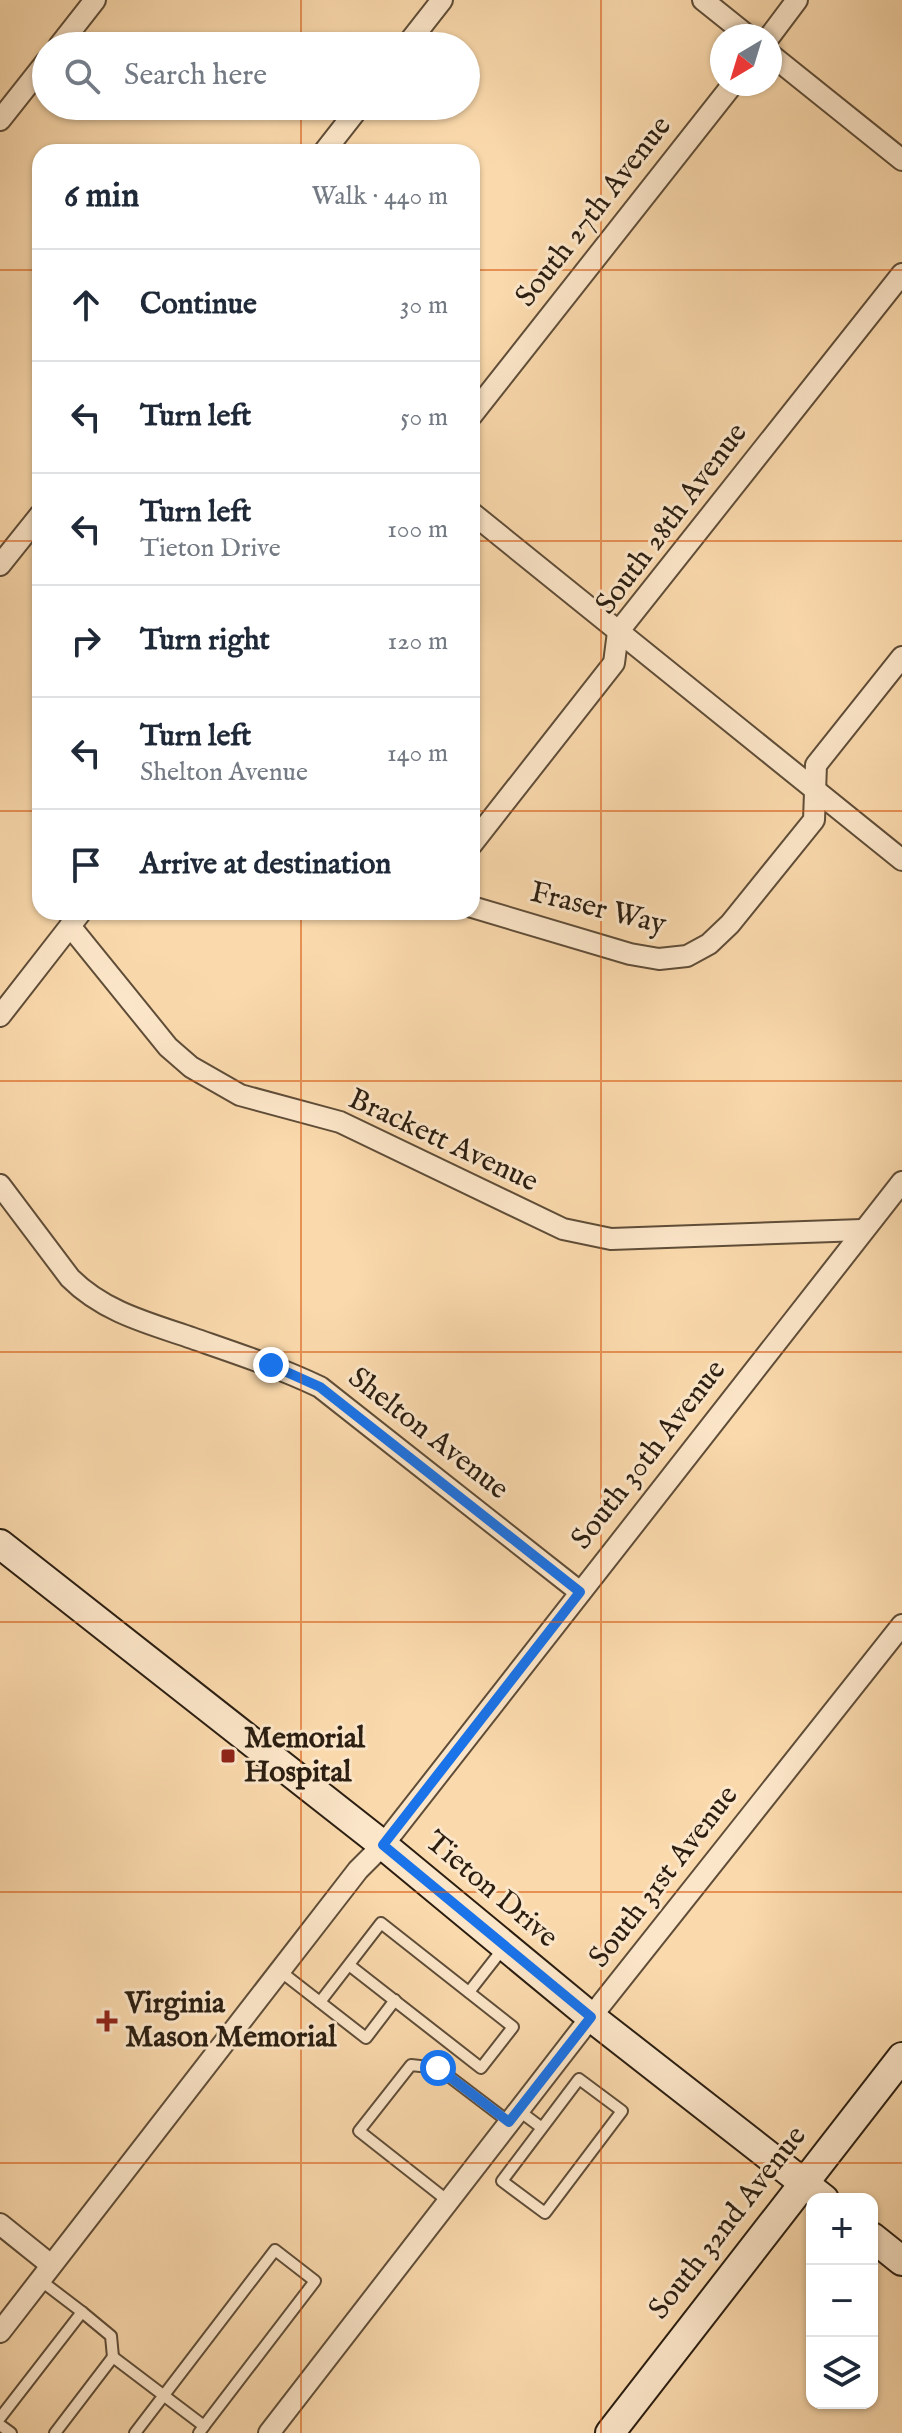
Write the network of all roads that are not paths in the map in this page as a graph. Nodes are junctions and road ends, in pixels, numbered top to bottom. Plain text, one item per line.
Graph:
1 (95, 0) edge
2 (442, 0) edge
3 (703, 0) edge
4 (797, 0) edge
5 (733, 24) edge
6 (779, 24) edge
7 (70, 32) edge
8 (417, 32) edge
9 (782, 64) edge
10 (32, 80) edge
11 (724, 96) edge
12 (0, 120) edge
13 (349, 120) edge
14 (330, 144) edge
15 (902, 160) edge
16 (902, 274) edge
17 (480, 405) edge
18 (480, 520) edge
19 (32, 525) edge
20 (0, 565) edge
21 (618, 632) junction
22 (902, 657) edge
23 (817, 792) junction
24 (480, 834) edge
25 (902, 860) edge
26 (480, 909) edge
27 (75, 920) edge
28 (77, 920) edge
29 (0, 1016) edge
30 (902, 1182) edge
31 (0, 1185) edge
32 (862, 1230) junction
33 (0, 1544) edge
34 (580, 1592) junction
35 (902, 1625) edge
36 (383, 1845) junction
37 (505, 1946) junction
38 (349, 1965) junction
39 (280, 1971) junction
40 (469, 1992) junction
41 (395, 2000) junction
42 (320, 2002) junction
43 (591, 2017) junction
44 (902, 2057) edge
45 (514, 2116) junction
46 (542, 2128) junction
47 (813, 2190) edge
48 (448, 2201) junction
49 (0, 2224) edge
50 (878, 2242) edge
51 (902, 2261) edge
52 (45, 2272) junction
53 (82, 2312) junction
54 (0, 2332) edge
55 (113, 2357) junction
56 (164, 2395) junction
57 (0, 2418) edge
58 (0, 2425) edge
59 (202, 2430) edge
60 (11, 2433) edge
61 (55, 2433) edge
62 (135, 2433) edge
63 (269, 2433) edge
64 (610, 2433) edge

1 - 7 street
2 - 8 street
3 - 5 street
4 - 6 street
9 - 15 street
10 - 12 street
11 - 17 street, South 27th Avenue
13 - 14 street
16 - 21 street, South 28th Avenue
18 - 21 street
19 - 20 street
21 - 23 street
21 - 24 street, South 28th Avenue
22 - 23 street, Fraser Way
23 - 25 street
23 - 26 street, Fraser Way
27 - 29 street
28 - 32 street, Brackett Avenue
30 - 32 street, South 30th Avenue
31 - 34 street, Shelton Avenue
32 - 34 street, South 30th Avenue
33 - 36 main road, Tieton Drive
34 - 36 street, South 30th Avenue
35 - 43 street, South 31st Avenue
36 - 37 main road, Tieton Drive
36 - 39 street, South 30th Avenue
37 - 40 lane
37 - 43 main road, Tieton Drive
38 - 40 lane
38 - 41 lane
38 - 42 lane
39 - 42 lane
39 - 52 street, South 30th Avenue
40 - 41 lane
41 - 42 lane
43 - 45 street, South 31st Avenue
43 - 47 main road, Tieton Drive
44 - 47 main road, South 32nd Avenue
45 - 46 lane
45 - 48 street, South 31st Avenue
45 - 48 lane
46 - 46 lane
47 - 64 main road, South 32nd Avenue
48 - 63 street, South 31st Avenue
49 - 52 street
50 - 51 main road
52 - 53 lane
52 - 54 street, South 30th Avenue
53 - 55 lane
53 - 57 lane
55 - 56 lane
55 - 61 lane
56 - 59 lane
56 - 59 lane
56 - 62 lane
58 - 60 lane

